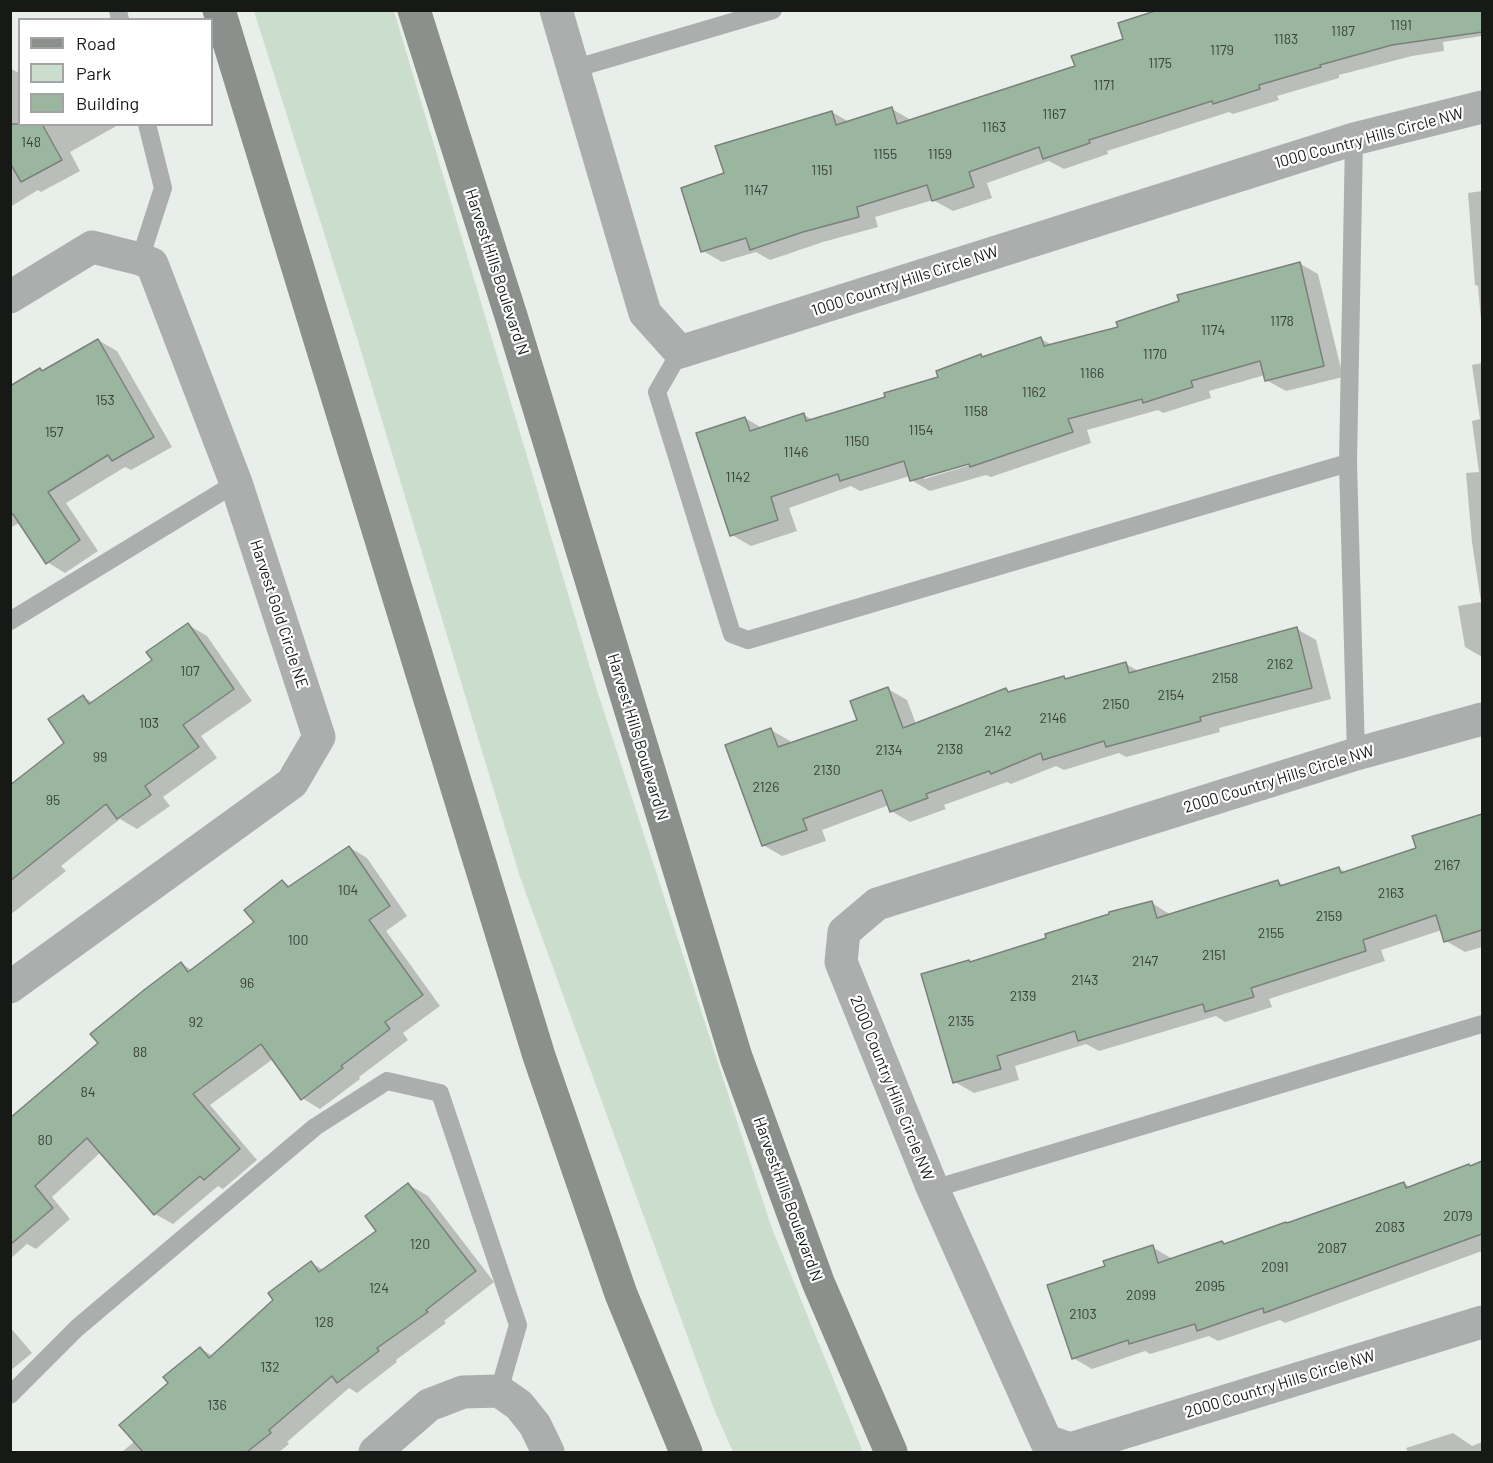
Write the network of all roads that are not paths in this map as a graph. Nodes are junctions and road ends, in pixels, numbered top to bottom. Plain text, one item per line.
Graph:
1 (219, 10) edge
2 (414, 10) edge
3 (556, 10) edge
4 (773, 10) edge
5 (573, 69) junction
6 (1482, 107) edge
7 (148, 126) edge
8 (1354, 139) junction
9 (140, 259) junction
10 (10, 297) edge
11 (680, 352) junction
12 (1348, 463) junction
13 (236, 483) junction
14 (10, 621) edge
15 (1482, 719) edge
16 (1356, 754) junction
17 (10, 987) edge
18 (1482, 1024) edge
19 (933, 1189) junction
20 (1482, 1322) edge
21 (499, 1391) junction
22 (10, 1395) edge
23 (1046, 1447) edge
24 (375, 1452) edge
25 (548, 1452) edge
26 (686, 1452) edge
27 (891, 1452) edge

1 - 26 main road
2 - 27 main road, Harvest Hills Boulevard N
3 - 5 street
4 - 5 lane
5 - 11 street
6 - 8 street, 1000 Country Hills Circle NW
7 - 9 lane
8 - 11 street, 1000 Country Hills Circle NW
8 - 12 lane
9 - 10 street
9 - 13 street, Harvest Gold Circle NE
11 - 12 lane
12 - 16 lane
13 - 14 lane
13 - 17 street, Harvest Gold Circle NE
15 - 16 street, 2000 Country Hills Circle NW
16 - 19 street, 2000 Country Hills Circle NW
18 - 19 lane
19 - 23 street, 2000 Country Hills Circle NW
20 - 23 street, 2000 Country Hills Circle NW
21 - 22 lane
21 - 24 street
21 - 25 street

